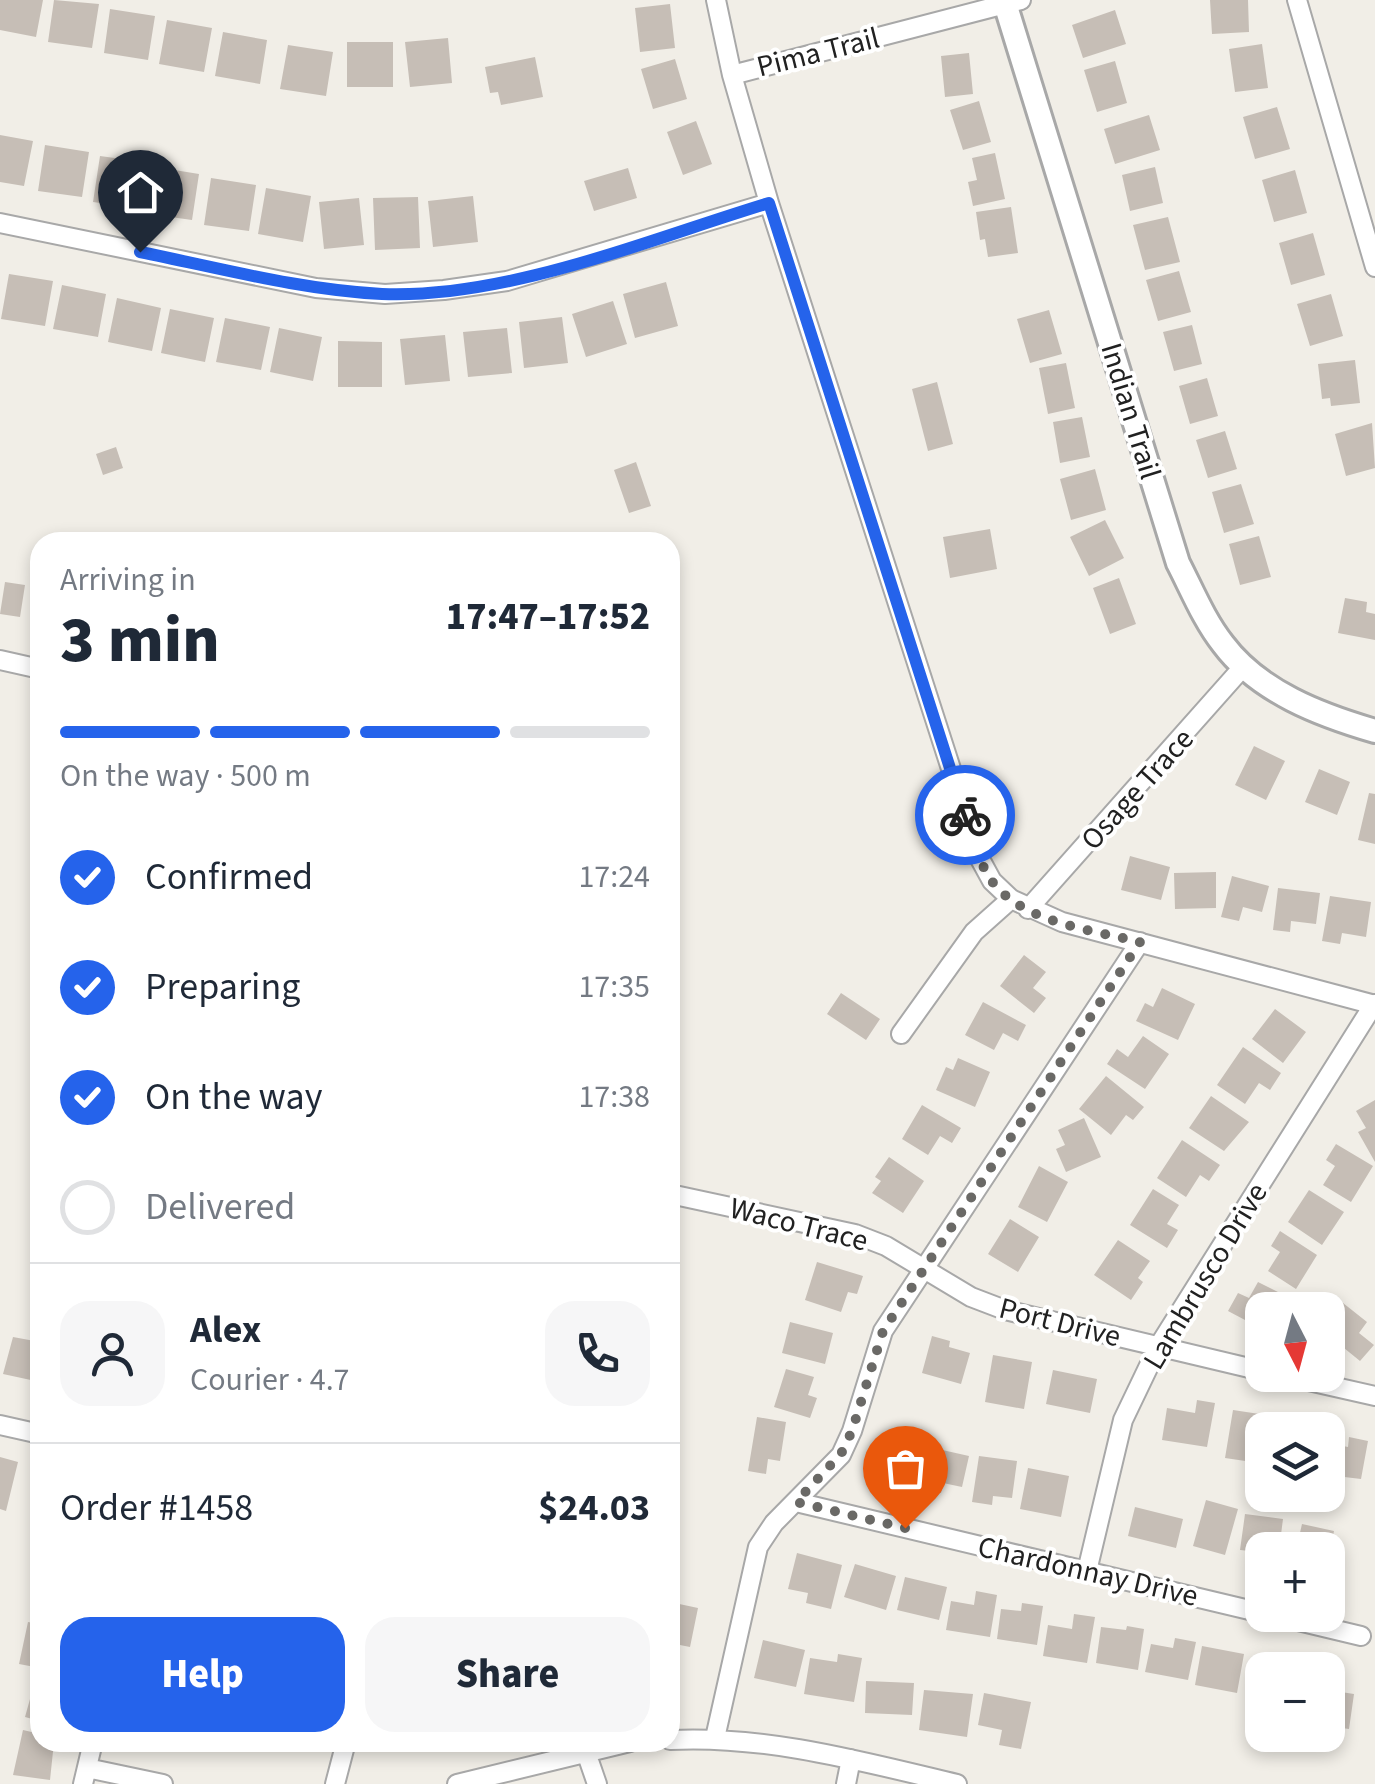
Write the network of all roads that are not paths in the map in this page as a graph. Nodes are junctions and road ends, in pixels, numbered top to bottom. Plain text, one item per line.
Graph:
1 (716, 0) edge
2 (1297, 0) edge
3 (1010, 1) edge
4 (732, 74) junction
5 (1365, 201) edge
6 (769, 203) junction
7 (0, 223) edge
8 (1375, 267) edge
9 (0, 660) edge
10 (30, 667) edge
11 (1243, 667) junction
12 (1375, 731) edge
13 (1011, 900) junction
14 (1028, 909) junction
15 (1140, 942) junction
16 (1374, 1004) edge
17 (901, 1034) dead end
18 (680, 1196) edge
19 (923, 1269) junction
20 (1158, 1346) junction
21 (1245, 1366) edge
22 (1345, 1389) edge
23 (1375, 1396) edge
24 (0, 1425) edge
25 (30, 1432) edge
26 (796, 1502) junction
27 (1087, 1571) junction
28 (1245, 1608) edge
29 (1343, 1632) edge
30 (1360, 1636) dead end
31 (714, 1738) junction
32 (680, 1740) edge
33 (343, 1752) edge
34 (596, 1752) edge
35 (588, 1755) junction
36 (851, 1760) junction
37 (85, 1776) edge
38 (163, 1784) edge
39 (335, 1784) edge
40 (457, 1784) edge
41 (597, 1784) edge
42 (846, 1784) edge
43 (957, 1784) edge

1 - 4 street
2 - 5 street
3 - 4 street, Pima Trail
3 - 11 street, Indian Trail
4 - 6 street
5 - 8 street
6 - 7 street
6 - 13 street
9 - 10 street
11 - 12 street, Indian Trail
11 - 14 street, Osage Trace
13 - 14 street
13 - 17 street
14 - 15 street
15 - 16 street
15 - 19 street
16 - 20 street, Lambrusco Drive
18 - 19 street, Waco Trace
19 - 20 street, Port Drive
19 - 26 street
20 - 21 street, Port Drive
20 - 27 street, Lambrusco Drive
22 - 23 street
24 - 25 street
26 - 27 street, Chardonnay Drive
26 - 31 street
27 - 28 street, Chardonnay Drive
29 - 30 street
31 - 32 street
31 - 36 street
33 - 39 street
34 - 35 street
35 - 40 street
35 - 41 street
36 - 42 street
36 - 43 street
37 - 38 street

